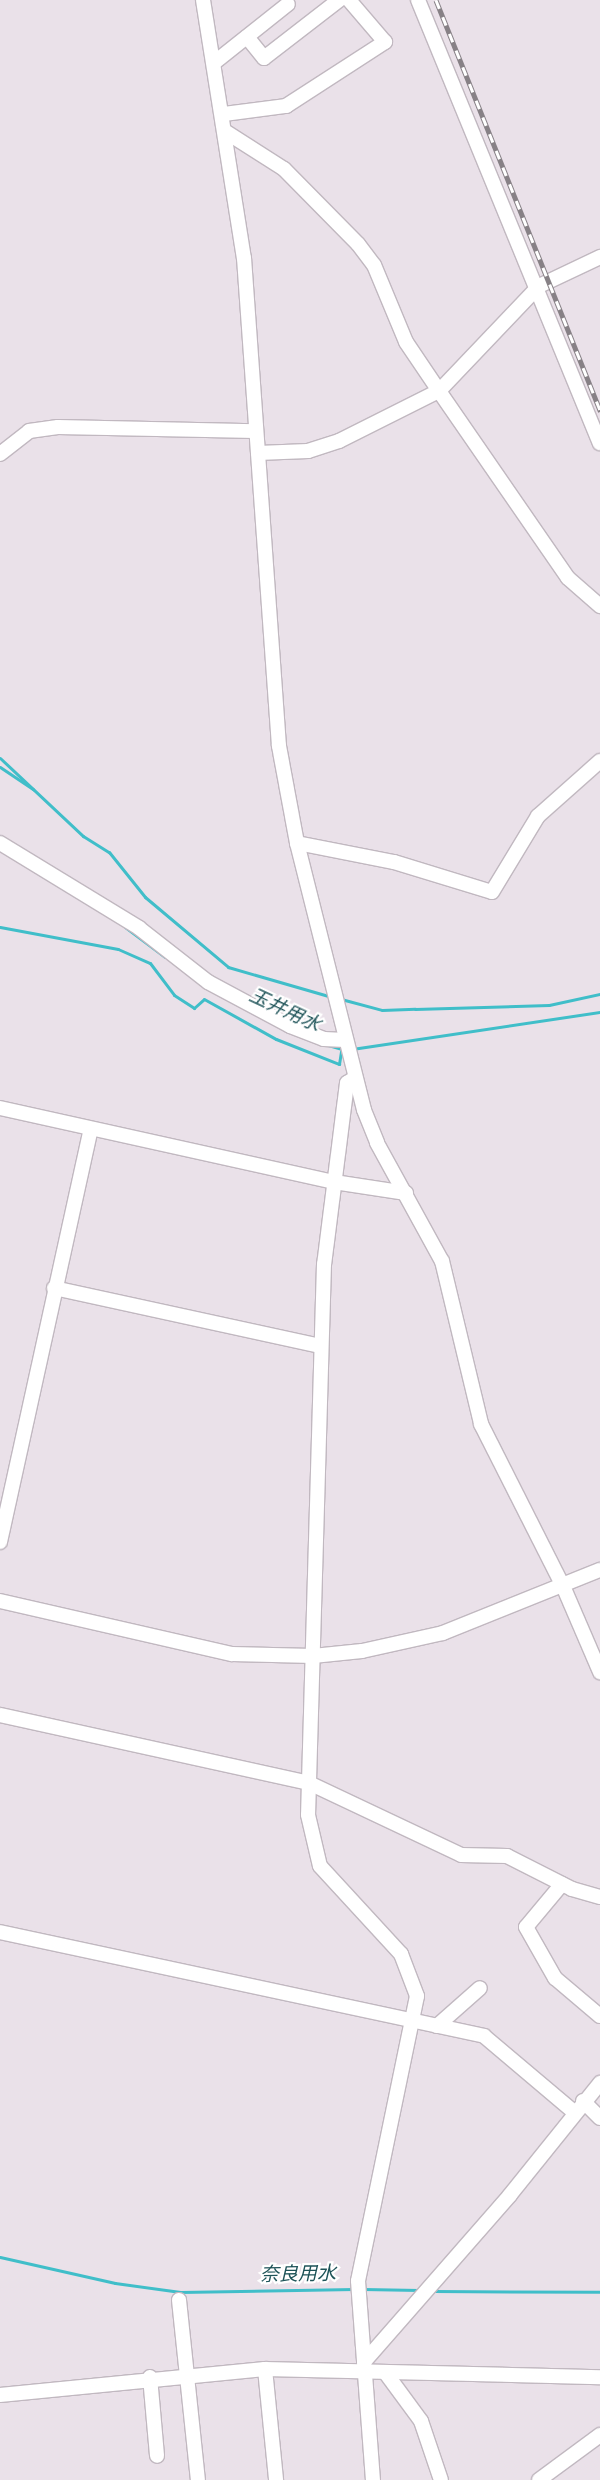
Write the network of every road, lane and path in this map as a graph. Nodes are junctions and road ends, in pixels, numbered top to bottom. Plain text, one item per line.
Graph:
1 (203, 0) edge
2 (340, 0) edge
3 (349, 0) edge
4 (418, 0) edge
5 (288, 4) dead end
6 (247, 36) junction
7 (215, 62) junction
8 (224, 114) junction
9 (226, 132) junction
10 (597, 261) edge
11 (539, 286) junction
12 (438, 391) junction
13 (255, 431) junction
14 (600, 443) edge
15 (258, 453) junction
16 (0, 454) edge
17 (600, 606) edge
18 (600, 761) edge
19 (0, 843) edge
20 (297, 843) junction
21 (345, 1042) junction
22 (355, 1078) junction
23 (0, 1108) edge
24 (91, 1129) junction
25 (334, 1182) junction
26 (406, 1193) junction
27 (54, 1288) junction
28 (320, 1346) junction
29 (0, 1542) edge
30 (600, 1570) edge
31 (563, 1586) junction
32 (0, 1601) edge
33 (313, 1656) junction
34 (600, 1672) edge
35 (0, 1715) edge
36 (309, 1783) junction
37 (562, 1884) junction
38 (600, 1897) edge
39 (0, 1932) edge
40 (480, 1988) dead end
41 (600, 2016) edge
42 (414, 2021) junction
43 (437, 2026) junction
44 (600, 2083) edge
45 (583, 2101) junction
46 (574, 2112) junction
47 (600, 2118) edge
48 (179, 2300) dead end
49 (365, 2366) junction
50 (265, 2369) junction
51 (385, 2372) junction
52 (187, 2373) junction
53 (150, 2377) junction
54 (600, 2377) edge
55 (0, 2395) edge
56 (600, 2435) edge
57 (157, 2456) dead end
58 (198, 2480) edge
59 (276, 2480) edge
60 (373, 2480) edge
61 (442, 2480) edge
62 (538, 2480) edge

1 - 7 street
2 - 6 street
3 - 8 street
4 - 11 street
5 - 6 street
6 - 7 street
7 - 8 street
8 - 9 street
9 - 12 street
9 - 13 street
10 - 11 street
11 - 12 street
11 - 14 street
12 - 15 street
12 - 17 street
13 - 15 street
13 - 16 street
15 - 20 street
18 - 20 street
19 - 21 street
20 - 21 street
21 - 22 street
22 - 25 street
22 - 26 street
23 - 24 street
24 - 25 street
24 - 27 street
25 - 26 street
25 - 28 street
26 - 31 street
27 - 28 street
27 - 29 street
28 - 33 street
30 - 31 street
31 - 33 street
31 - 34 street
32 - 33 street
33 - 36 street
35 - 36 street
36 - 37 street
36 - 42 street
37 - 38 street
37 - 41 street
39 - 42 street
40 - 43 street
42 - 43 street
42 - 49 street
43 - 46 street
44 - 45 street
45 - 46 street
45 - 47 street
46 - 49 street
48 - 52 street
49 - 50 street
49 - 51 street
49 - 60 street
50 - 52 street
50 - 59 street
51 - 54 street
51 - 61 street
52 - 53 street
52 - 58 street
53 - 55 street
53 - 57 street
56 - 62 street

